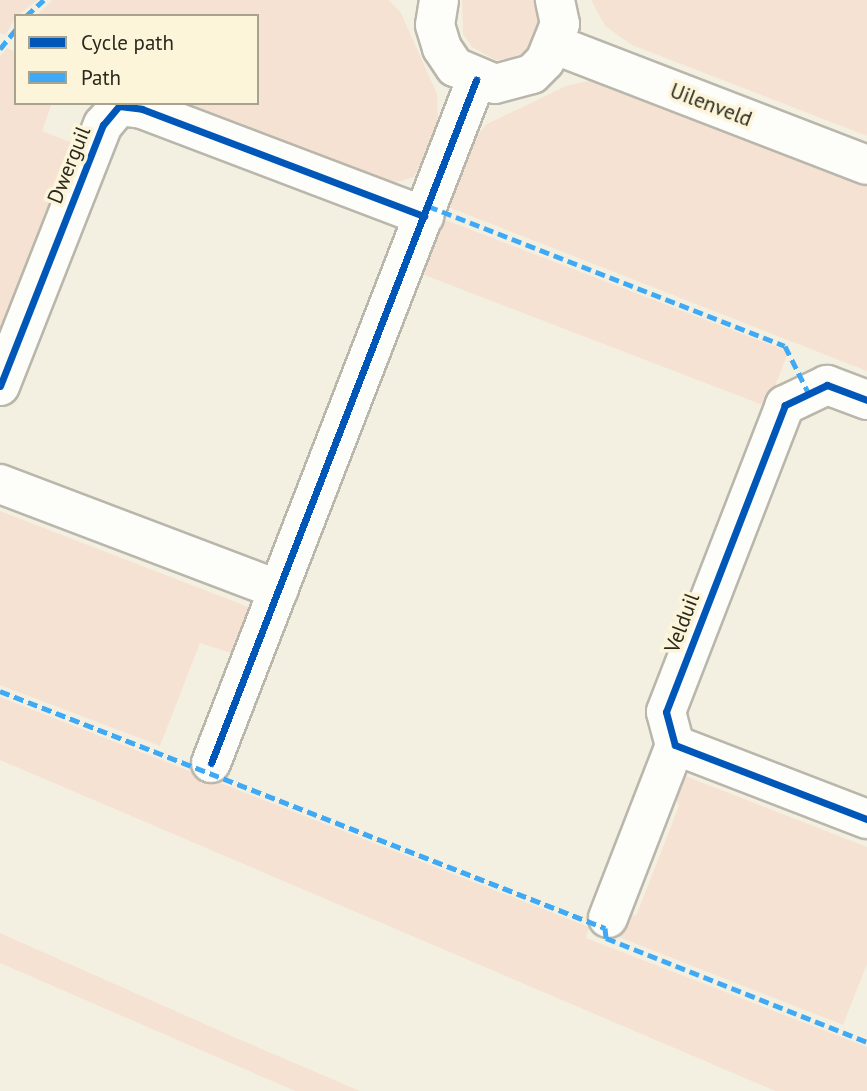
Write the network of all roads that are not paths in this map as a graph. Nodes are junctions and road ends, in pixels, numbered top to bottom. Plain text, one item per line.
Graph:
1 (439, 0) edge
2 (555, 0) edge
3 (556, 45) junction
4 (476, 80) junction
5 (867, 165) edge
6 (424, 216) junction
7 (0, 386) edge
8 (867, 400) edge
9 (0, 484) edge
10 (279, 590) junction
11 (675, 745) junction
12 (211, 763) dead end
13 (867, 819) edge
14 (608, 918) dead end

1 - 4 street
2 - 3 street
3 - 4 street
3 - 5 street, Uilenveld
4 - 6 street
6 - 7 street, Dwerguil
6 - 10 street
8 - 11 street, Velduil
9 - 10 street
10 - 12 street
11 - 13 street
11 - 14 street

